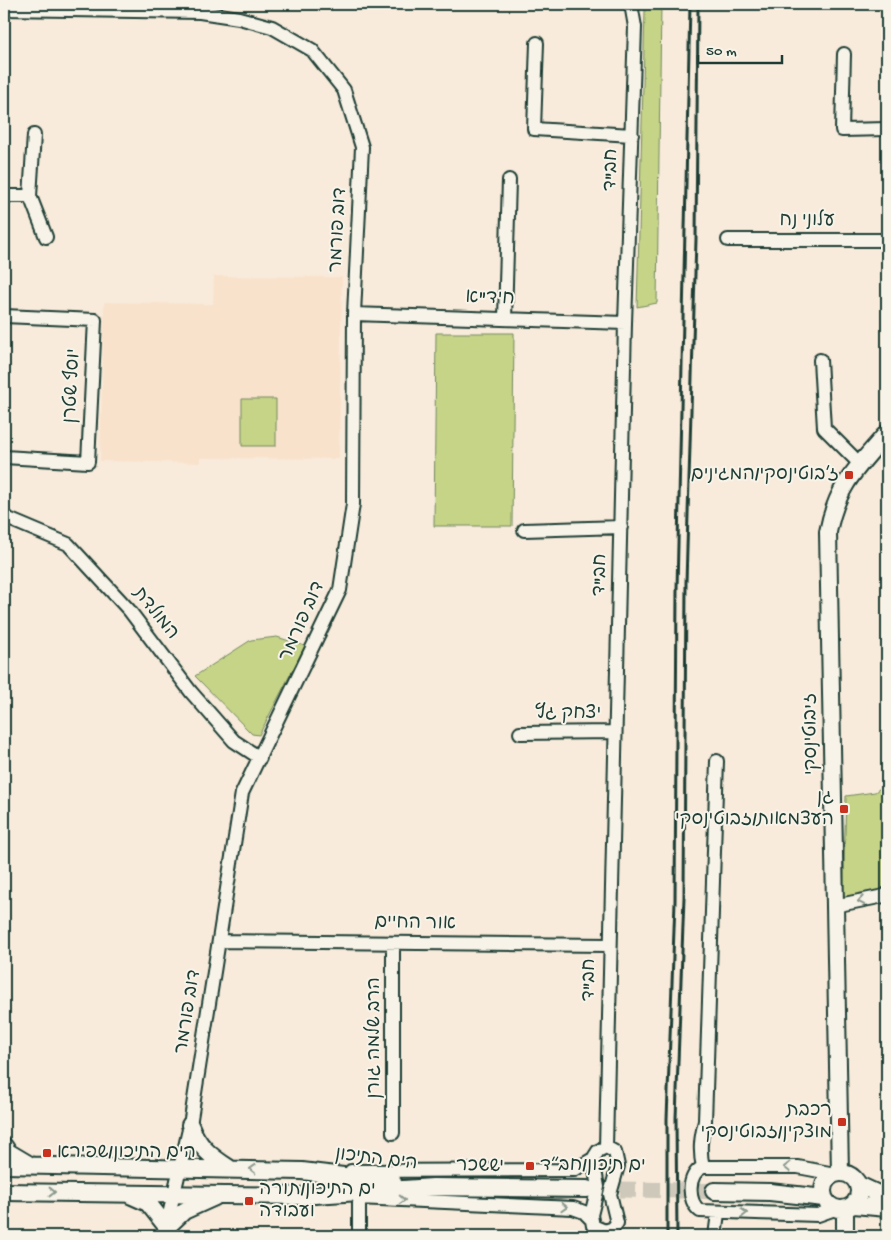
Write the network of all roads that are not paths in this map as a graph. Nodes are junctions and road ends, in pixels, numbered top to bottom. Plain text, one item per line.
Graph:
1 (631, 4) edge
2 (4, 9) edge
3 (537, 44) dead end
4 (844, 54) dead end
5 (887, 129) edge
6 (34, 135) dead end
7 (632, 135) junction
8 (509, 180) dead end
9 (4, 196) edge
10 (30, 196) junction
11 (46, 237) dead end
12 (728, 240) dead end
13 (887, 240) edge
14 (354, 314) junction
15 (4, 316) edge
16 (506, 319) junction
17 (625, 322) junction
18 (820, 360) dead end
19 (887, 433) edge
20 (4, 457) edge
21 (860, 464) junction
22 (4, 518) edge
23 (621, 527) junction
24 (524, 530) dead end
25 (615, 732) junction
26 (520, 733) dead end
27 (260, 758) junction
28 (717, 761) dead end
29 (887, 894) edge
30 (834, 906) junction
31 (220, 941) junction
32 (393, 943) junction
33 (609, 945) junction
34 (190, 1125) junction
35 (393, 1133) dead end
36 (4, 1146) edge
37 (606, 1147) junction
38 (593, 1159) junction
39 (4, 1165) edge
40 (32, 1166) junction
41 (181, 1167) junction
42 (704, 1167) junction
43 (231, 1169) junction
44 (302, 1171) junction
45 (834, 1176) junction
46 (4, 1183) edge
47 (858, 1185) junction
48 (433, 1187) junction
49 (587, 1189) tunnel mouth
50 (714, 1191) tunnel mouth
51 (11, 1192) edge
52 (770, 1192) junction
53 (119, 1193) junction
54 (176, 1193) junction
55 (235, 1194) junction
56 (300, 1196) junction
57 (887, 1198) edge
58 (360, 1199) junction
59 (839, 1205) junction
60 (887, 1208) edge
61 (718, 1213) junction
62 (601, 1230) edge
63 (165, 1231) edge
64 (359, 1236) edge
65 (715, 1236) edge
66 (845, 1236) edge

1 - 7 street, חב"ד
2 - 14 street, דוב פורמר
3 - 7 street
4 - 5 street
6 - 10 street
7 - 17 street, חב"ד
8 - 16 street
9 - 10 street
10 - 11 street
12 - 13 street, עלוני נח
14 - 16 street, חיד"א
14 - 27 street, דוב פורמר
15 - 20 street, יוסף שטרן
16 - 17 street, חיד"א
17 - 23 street, חב"ד
18 - 21 street
19 - 21 street, ז'בוטינסקי
21 - 30 street, ז'בוטינסקי
22 - 27 street, המולדת
23 - 24 street
23 - 25 street, חב"ד
25 - 26 street, יצחק גץ
25 - 33 street, חב"ד
27 - 31 street, דוב פורמר
28 - 42 street
29 -> 30 street
30 - 45 street, ז'בוטינסקי
31 - 32 street, אור החיים
31 - 34 street, דוב פורמר
32 - 33 street, אור החיים
32 - 35 street, הרב שלמה גורן
33 - 37 street, חב"ד
34 - 41 street, דוב פורמר
34 - 43 street
36 - 40 street
37 - 38 street
37 - 62 street
38 - 44 street
38 - 62 street
39 - 40 street, הים התיכון
40 - 41 street, הים התיכון
41 - 43 street, הים התיכון
41 - 54 street, דוב פורמר
45 -> 42 street
42 - 61 street
44 -> 43 street, הים התיכון
44 - 48 street, הים התיכון
45 - 47 street
45 - 52 street
45 - 59 street
46 - 51 street
47 - 57 street
47 - 59 street
48 - 49 street, יששכר
48 - 56 street, הים התיכון
50 - 52 street
51 -> 53 street, הים התיכון
52 - 59 street
53 - 54 street, הים התיכון
53 - 63 street
54 - 55 street, הים התיכון
54 - 63 street, דוב פורמר
55 - 56 street, הים התיכון
55 - 63 street
56 - 58 street
58 -> 62 street
58 - 64 street
59 - 60 street
61 -> 59 street
59 - 66 street
61 - 65 street

